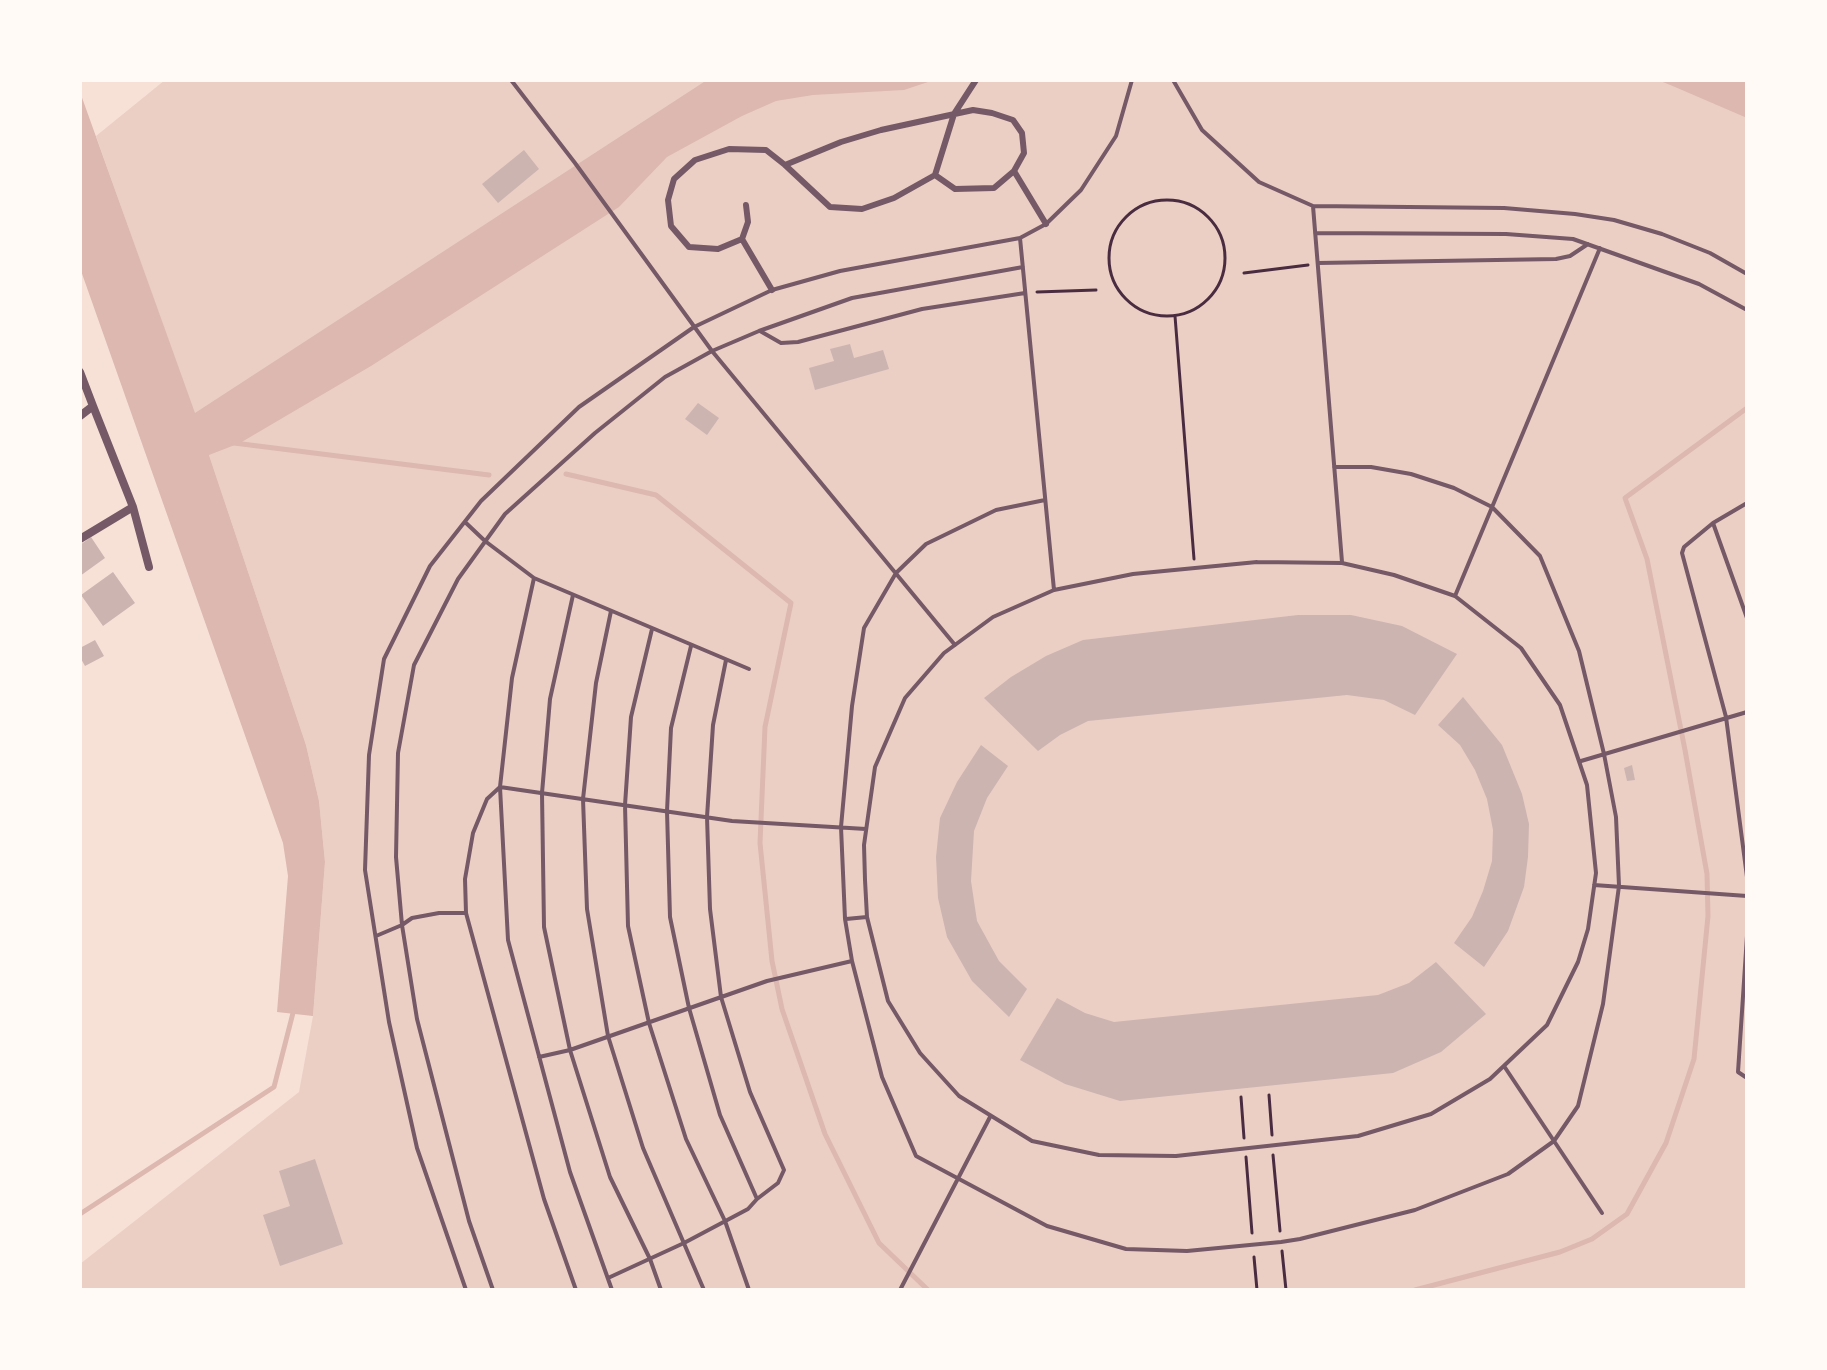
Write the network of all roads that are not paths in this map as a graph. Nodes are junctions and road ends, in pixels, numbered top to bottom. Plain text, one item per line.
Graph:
1 (511, 80) edge
2 (976, 80) edge
3 (1132, 80) edge
4 (1173, 80) edge
5 (954, 114) junction
6 (785, 165) junction
7 (1014, 171) junction
8 (935, 175) junction
9 (746, 205) dead end
10 (1313, 206) junction
11 (1046, 224) junction
12 (1315, 233) junction
13 (1020, 238) junction
14 (742, 239) junction
15 (1588, 244) junction
16 (1600, 248) junction
17 (1317, 264) junction
18 (1023, 267) junction
19 (1747, 274) edge
20 (772, 290) junction
21 (1025, 293) junction
22 (1747, 302) edge
23 (1745, 309) edge
24 (694, 327) junction
25 (759, 331) junction
26 (712, 351) junction
27 (80, 372) edge
28 (93, 406) junction
29 (80, 416) edge
30 (1334, 467) junction
31 (1045, 500) junction
32 (1747, 503) edge
33 (133, 507) junction
34 (1492, 507) junction
35 (465, 522) junction
36 (1713, 523) junction
37 (80, 539) edge
38 (485, 541) junction
39 (1342, 563) junction
40 (149, 567) dead end
41 (896, 573) junction
42 (534, 578) junction
43 (1054, 590) junction
44 (573, 595) junction
45 (1455, 596) junction
46 (611, 611) junction
47 (1747, 618) edge
48 (652, 629) junction
49 (955, 645) junction
50 (691, 646) junction
51 (726, 660) junction
52 (749, 669) dead end
53 (1747, 712) edge
54 (1726, 717) junction
55 (1604, 754) junction
56 (1581, 761) junction
57 (500, 787) junction
58 (542, 793) junction
59 (583, 799) junction
60 (625, 805) junction
61 (667, 811) junction
62 (707, 817) junction
63 (841, 827) junction
64 (866, 829) junction
65 (1747, 877) edge
66 (1594, 885) junction
67 (1619, 886) junction
68 (1747, 896) edge
69 (466, 913) junction
70 (867, 917) junction
71 (845, 919) junction
72 (402, 925) junction
73 (376, 936) junction
74 (1747, 936) edge
75 (852, 961) junction
76 (721, 997) junction
77 (689, 1008) junction
78 (649, 1023) junction
79 (608, 1036) junction
80 (570, 1050) junction
81 (539, 1057) junction
82 (1504, 1066) junction
83 (1747, 1078) edge
84 (990, 1117) junction
85 (1554, 1141) junction
86 (959, 1181) junction
87 (757, 1199) junction
88 (1602, 1213) dead end
89 (725, 1221) junction
90 (684, 1243) junction
91 (650, 1259) junction
92 (608, 1278) junction
93 (901, 1288) edge
94 (466, 1290) edge
95 (493, 1290) edge
96 (576, 1290) edge
97 (612, 1290) edge
98 (661, 1290) edge
99 (704, 1290) edge
100 (749, 1290) edge

1 - 24 lane
2 - 5 street
3 - 11 lane
4 - 10 lane
5 - 6 street
5 - 7 street
5 - 8 street
6 - 8 street
6 - 14 street
7 - 8 street
7 - 11 street
9 - 14 street
10 - 12 lane
10 - 19 lane
11 - 13 lane
12 - 15 lane
12 - 17 lane
13 - 18 lane
13 - 20 lane
14 - 20 street
15 - 16 lane
15 - 17 lane
16 - 23 lane
16 - 34 lane
17 - 30 lane
18 - 21 lane
18 - 25 lane
20 - 24 lane
21 - 25 lane
21 - 31 lane
22 - 23 lane
24 - 26 lane
24 - 35 lane
25 - 26 lane
26 - 38 lane
26 - 41 lane
27 - 28 street
28 - 29 street
28 - 33 street
30 - 34 lane
30 - 39 lane
31 - 41 lane
31 - 43 lane
32 - 36 lane
33 - 37 street
33 - 40 street
34 - 45 lane
34 - 55 lane
35 - 38 lane
35 - 73 lane
36 - 47 lane
36 - 54 lane
38 - 42 lane
38 - 72 lane
39 - 43 lane
39 - 45 lane
41 - 49 lane
41 - 63 lane
42 - 44 lane
42 - 57 lane
43 - 49 lane
44 - 46 lane
44 - 58 lane
45 - 56 lane
46 - 48 lane
46 - 59 lane
48 - 50 lane
48 - 60 lane
49 - 64 lane
50 - 51 lane
50 - 61 lane
51 - 52 lane
51 - 62 lane
53 - 54 lane
54 - 55 lane
54 - 65 lane
55 - 56 lane
55 - 67 lane
56 - 66 lane
57 - 58 lane
57 - 69 lane
57 - 81 lane
58 - 59 lane
58 - 80 lane
59 - 60 lane
59 - 79 lane
60 - 61 lane
60 - 78 lane
61 - 62 lane
61 - 77 lane
62 - 63 lane
62 - 76 lane
63 - 64 lane
63 - 71 lane
64 - 70 lane
66 - 67 lane
66 - 82 lane
67 - 68 lane
67 - 85 lane
69 - 72 lane
69 - 96 lane
70 - 71 lane
70 - 84 lane
71 - 75 lane
72 - 73 lane
72 - 95 lane
73 - 94 lane
74 - 83 lane
75 - 76 lane
75 - 86 lane
76 - 77 lane
76 - 87 lane
77 - 78 lane
77 - 87 lane
78 - 79 lane
78 - 89 lane
79 - 80 lane
79 - 90 lane
80 - 81 lane
80 - 91 lane
81 - 92 lane
82 - 84 lane
82 - 85 lane
84 - 86 lane
85 - 86 lane
85 - 88 lane
86 - 93 lane
87 - 89 lane
89 - 90 lane
89 - 100 lane
90 - 91 lane
90 - 99 lane
91 - 92 lane
91 - 98 lane
92 - 97 lane

